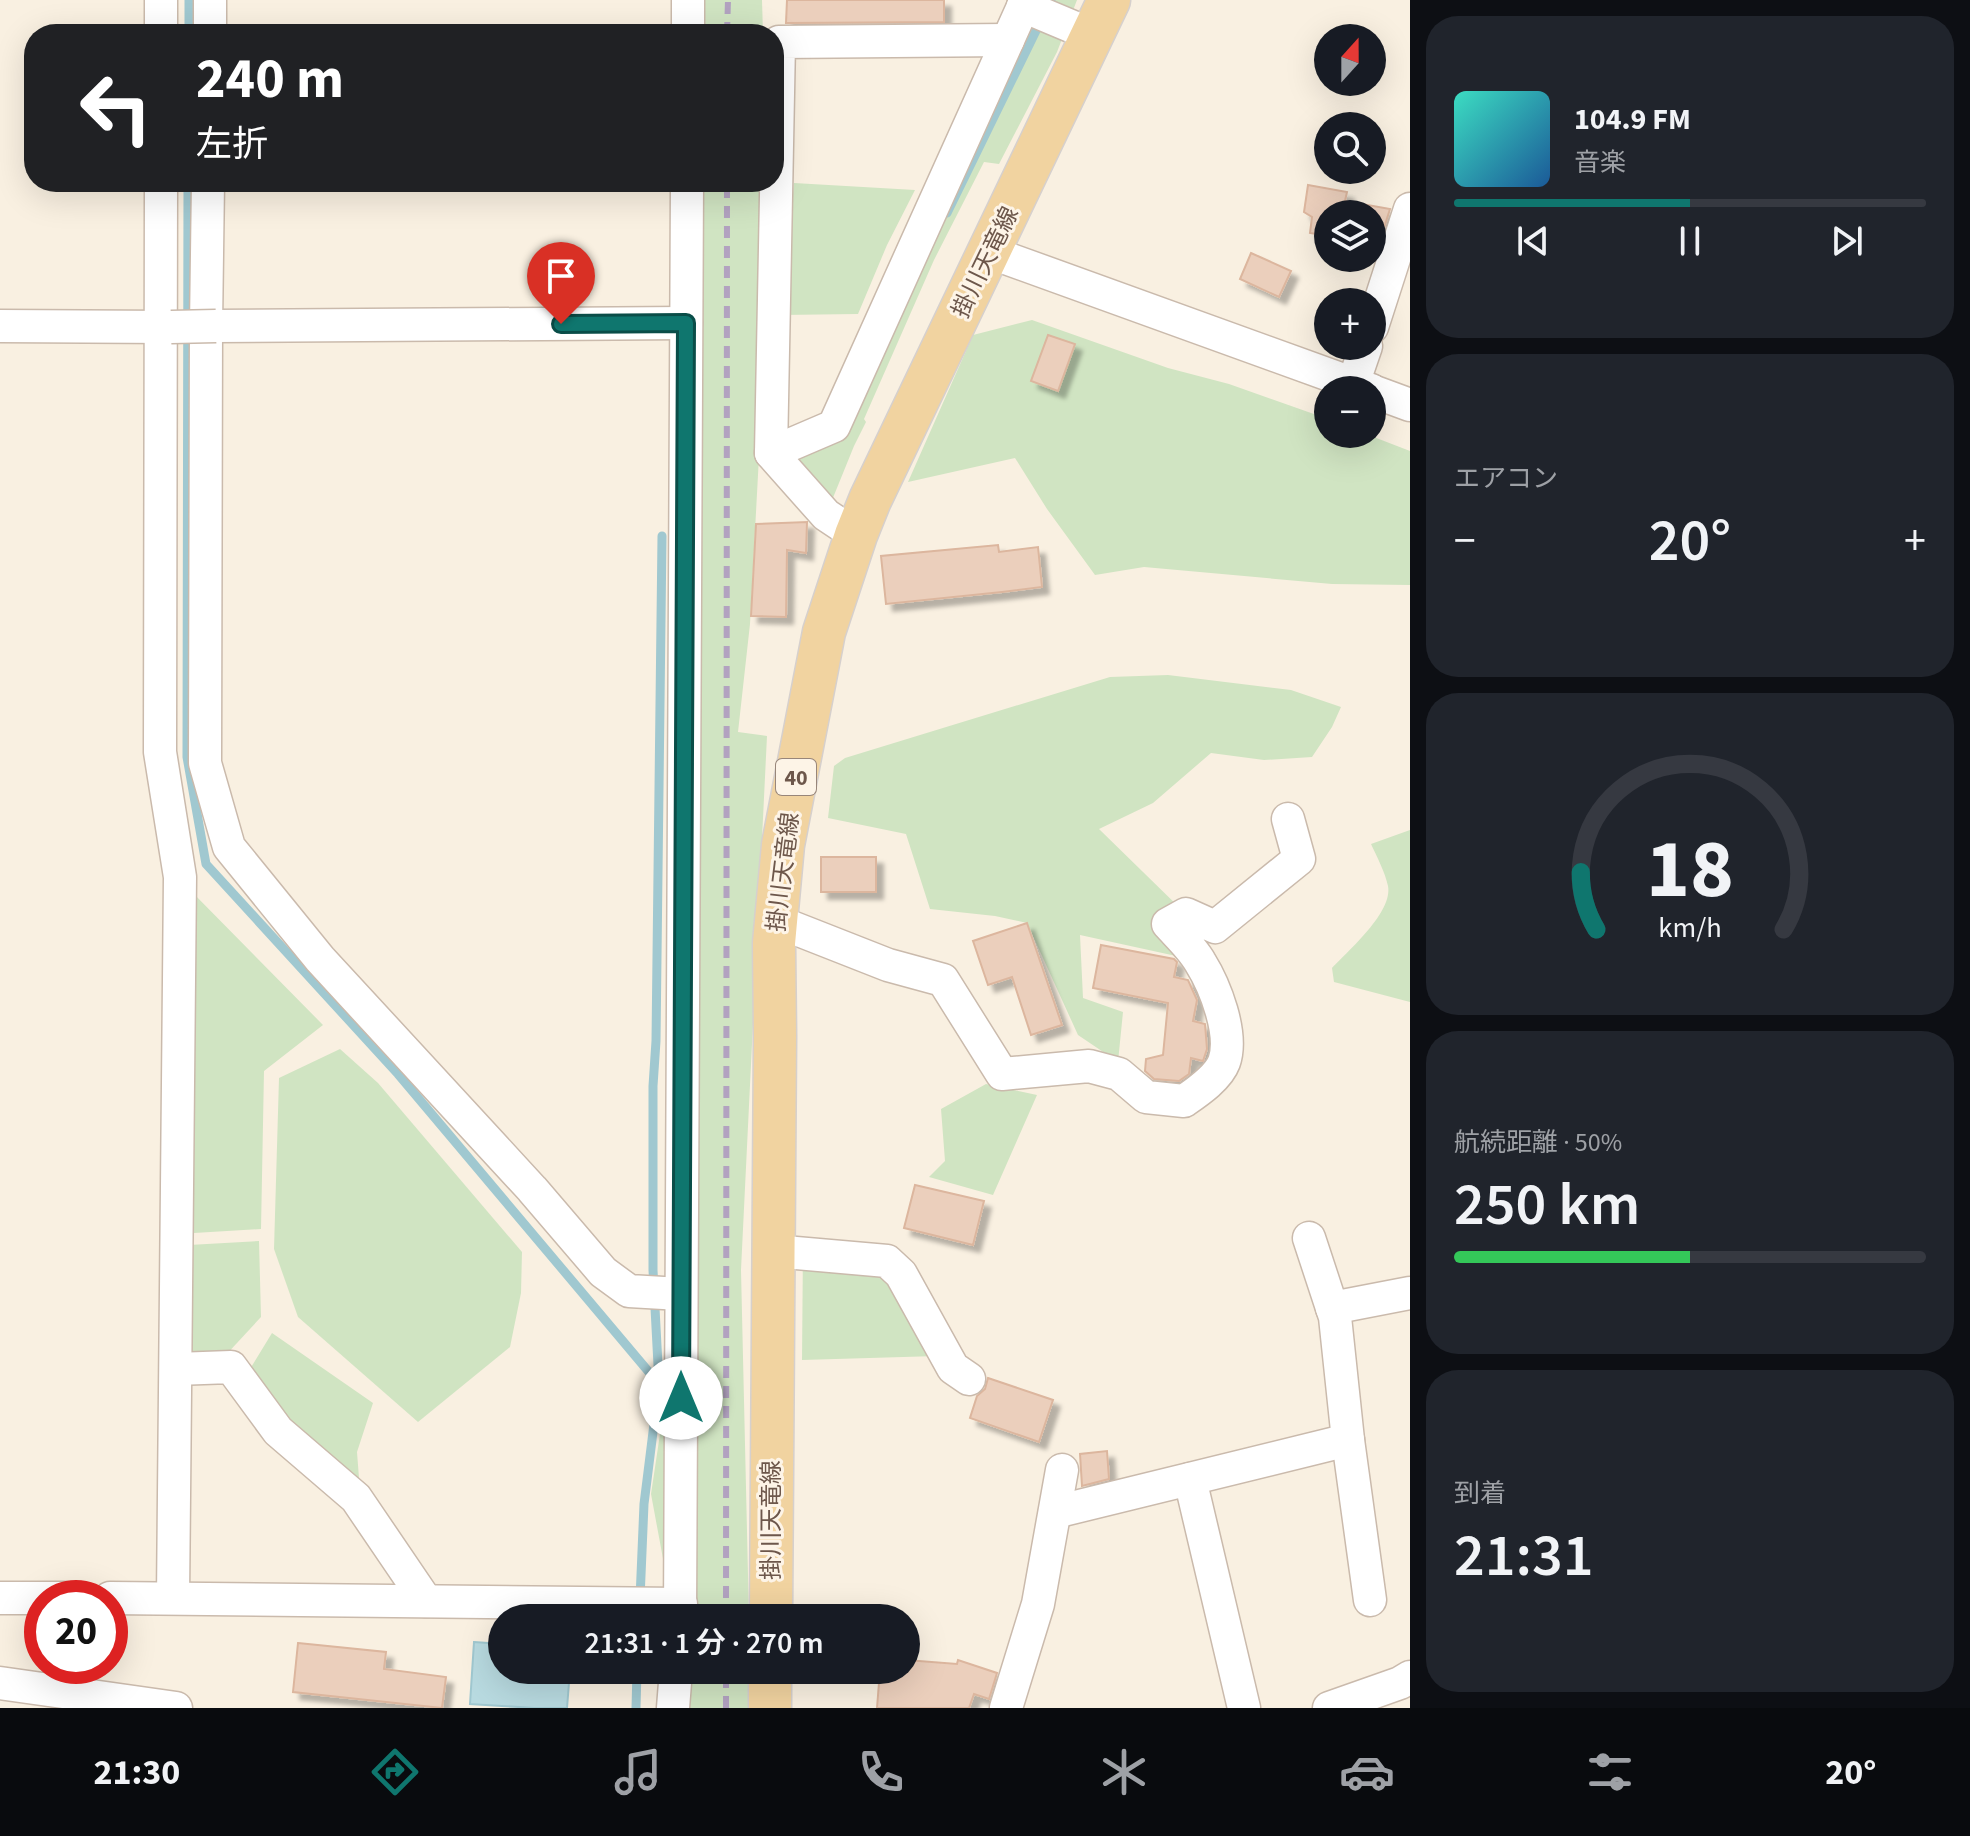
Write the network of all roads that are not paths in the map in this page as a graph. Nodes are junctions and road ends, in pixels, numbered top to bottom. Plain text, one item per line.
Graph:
1 (161, 0) edge
2 (210, 0) edge
3 (688, 0) edge
4 (1026, 5) edge
5 (1090, 20) edge
6 (161, 24) edge
7 (210, 24) edge
8 (688, 24) edge
9 (1008, 40) junction
10 (784, 42) edge
11 (161, 192) edge
12 (208, 192) edge
13 (687, 192) edge
14 (776, 192) edge
15 (1410, 209) edge
16 (989, 252) junction
17 (1385, 288) edge
18 (686, 323) junction
19 (0, 326) edge
20 (166, 326) junction
21 (211, 326) junction
22 (1332, 376) edge
23 (1386, 396) edge
24 (1410, 405) edge
25 (771, 453) junction
26 (856, 535) junction
27 (1288, 819) dead end
28 (776, 921) junction
29 (1309, 1238) dead end
30 (774, 1240) junction
31 (899, 1246) dead end
32 (661, 1293) junction
33 (1410, 1293) edge
34 (1332, 1308) junction
35 (176, 1369) junction
36 (969, 1379) dead end
37 (1348, 1440) junction
38 (1062, 1470) dead end
39 (1190, 1479) junction
40 (1055, 1512) junction
41 (0, 1598) edge
42 (24, 1598) edge
43 (128, 1598) edge
44 (173, 1598) junction
45 (1370, 1600) dead end
46 (426, 1601) junction
47 (620, 1604) edge
48 (672, 1604) edge
49 (771, 1604) edge
50 (1410, 1677) edge
51 (0, 1683) edge
52 (675, 1684) edge
53 (176, 1708) edge
54 (673, 1708) edge
55 (1006, 1708) edge
56 (1244, 1708) edge
57 (1329, 1708) edge

1 - 6 street
2 - 7 street
3 - 8 street
4 - 5 street
4 - 9 street
5 - 16 main road, 掛川天竜線 / 40
9 - 10 street
9 - 25 street
11 - 20 street
12 - 21 street
13 - 18 street
14 - 25 street
15 - 17 street
16 - 22 street
16 - 26 main road, 掛川天竜線 / 40
18 - 21 street
18 - 32 street
19 - 20 street
20 - 21 street, bridge
20 - 35 street
21 - 32 street
23 - 24 street
25 - 26 street
26 - 28 main road, 掛川天竜線 / 40
27 - 28 street
28 - 30 main road, 掛川天竜線 / 40
29 - 34 street
30 - 31 street
30 - 36 street
30 - 49 main road, 掛川天竜線 / 40
32 - 48 street
33 - 34 street
34 - 37 street
35 - 44 street
35 - 46 street
37 - 39 street
37 - 45 street
38 - 40 street
39 - 40 street
39 - 56 street
40 - 55 street
41 - 42 street
43 - 44 street
44 - 46 street
46 - 47 street
50 - 57 street
51 - 53 street
52 - 54 street

